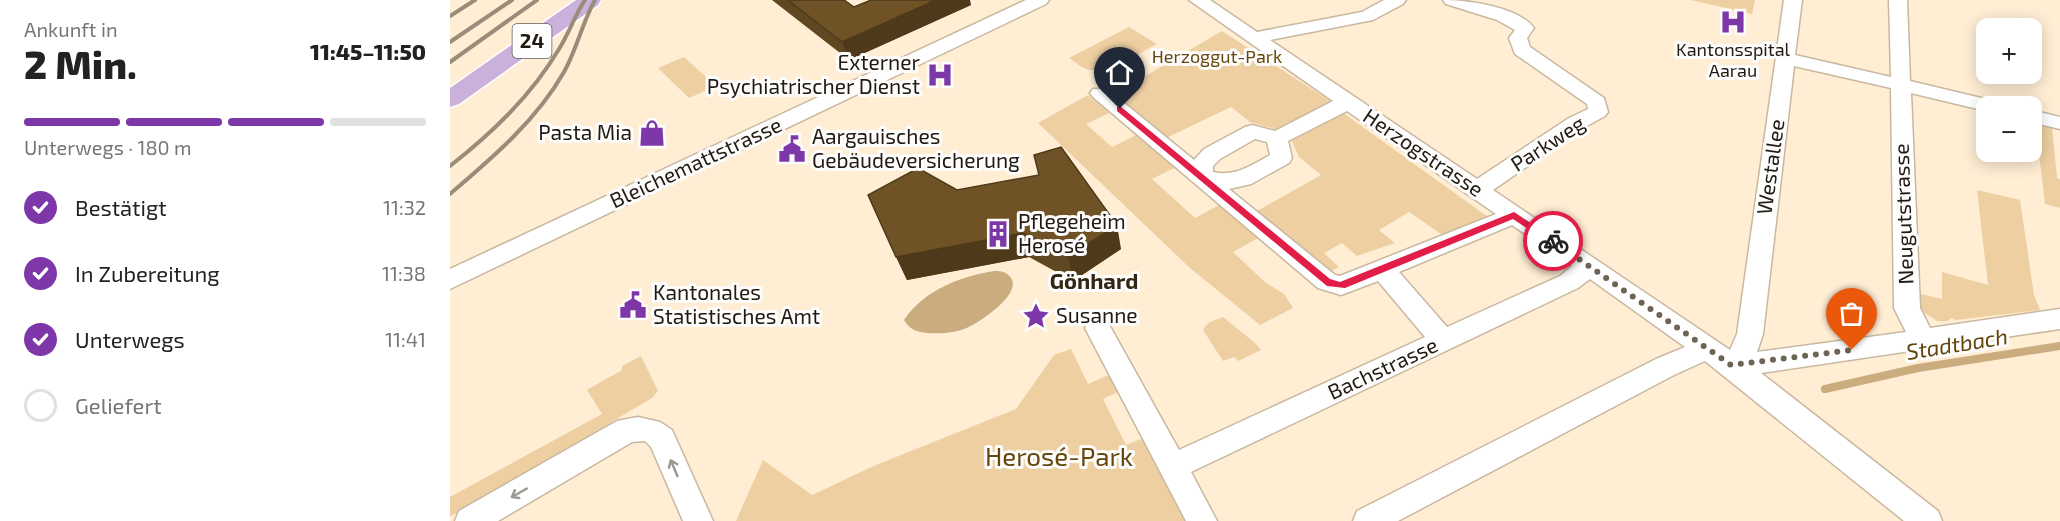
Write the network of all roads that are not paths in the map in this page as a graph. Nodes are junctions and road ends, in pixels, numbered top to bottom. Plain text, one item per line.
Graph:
1 (590, 0) edge
2 (1040, 0) edge
3 (1198, 0) edge
4 (1397, 0) edge
5 (1452, 0) edge
6 (1793, 0) edge
7 (1898, 0) edge
8 (1254, 38) junction
9 (1786, 58) junction
10 (1900, 85) junction
11 (1100, 93) dead end
12 (450, 99) edge
13 (1348, 102) junction
14 (1976, 103) edge
15 (2042, 119) edge
16 (2060, 123) edge
17 (1277, 138) junction
18 (1202, 177) junction
19 (1477, 190) junction
20 (1514, 215) junction
21 (1589, 266) junction
22 (1383, 270) junction
23 (450, 280) edge
24 (2060, 319) edge
25 (1098, 328) dead end
26 (1923, 339) junction
27 (1443, 340) junction
28 (1706, 349) junction
29 (1731, 365) junction
30 (1173, 467) junction
31 (470, 521) edge
32 (698, 521) edge
33 (1202, 521) edge
34 (1368, 521) edge
35 (1927, 521) edge

1 - 12 main road, 24
2 - 23 street, Bleichemattstrasse
3 - 8 street, Herzogstrasse
4 - 8 street
5 - 19 street, Parkweg
6 - 9 street, Westallee
7 - 10 street, Neugutstrasse
8 - 13 street, Herzogstrasse
9 - 10 street
9 - 29 street, Westallee
10 - 14 street
10 - 26 street, Neugutstrasse
11 - 18 street
13 - 17 street
13 - 19 street, Herzogstrasse
15 - 16 street
17 - 18 street
17 - 18 street
18 - 22 street
19 - 20 street, Herzogstrasse
20 - 21 street, Herzogstrasse
20 - 22 street
21 - 27 street, Bachstrasse
21 - 28 street, Herzogstrasse
22 - 27 street
24 - 26 street
25 - 30 street
26 - 29 street
27 - 30 street, Bachstrasse
28 - 29 street, Herzogstrasse
28 - 34 street
29 - 35 street, Herzogstrasse
30 - 33 street
32 -> 31 street

